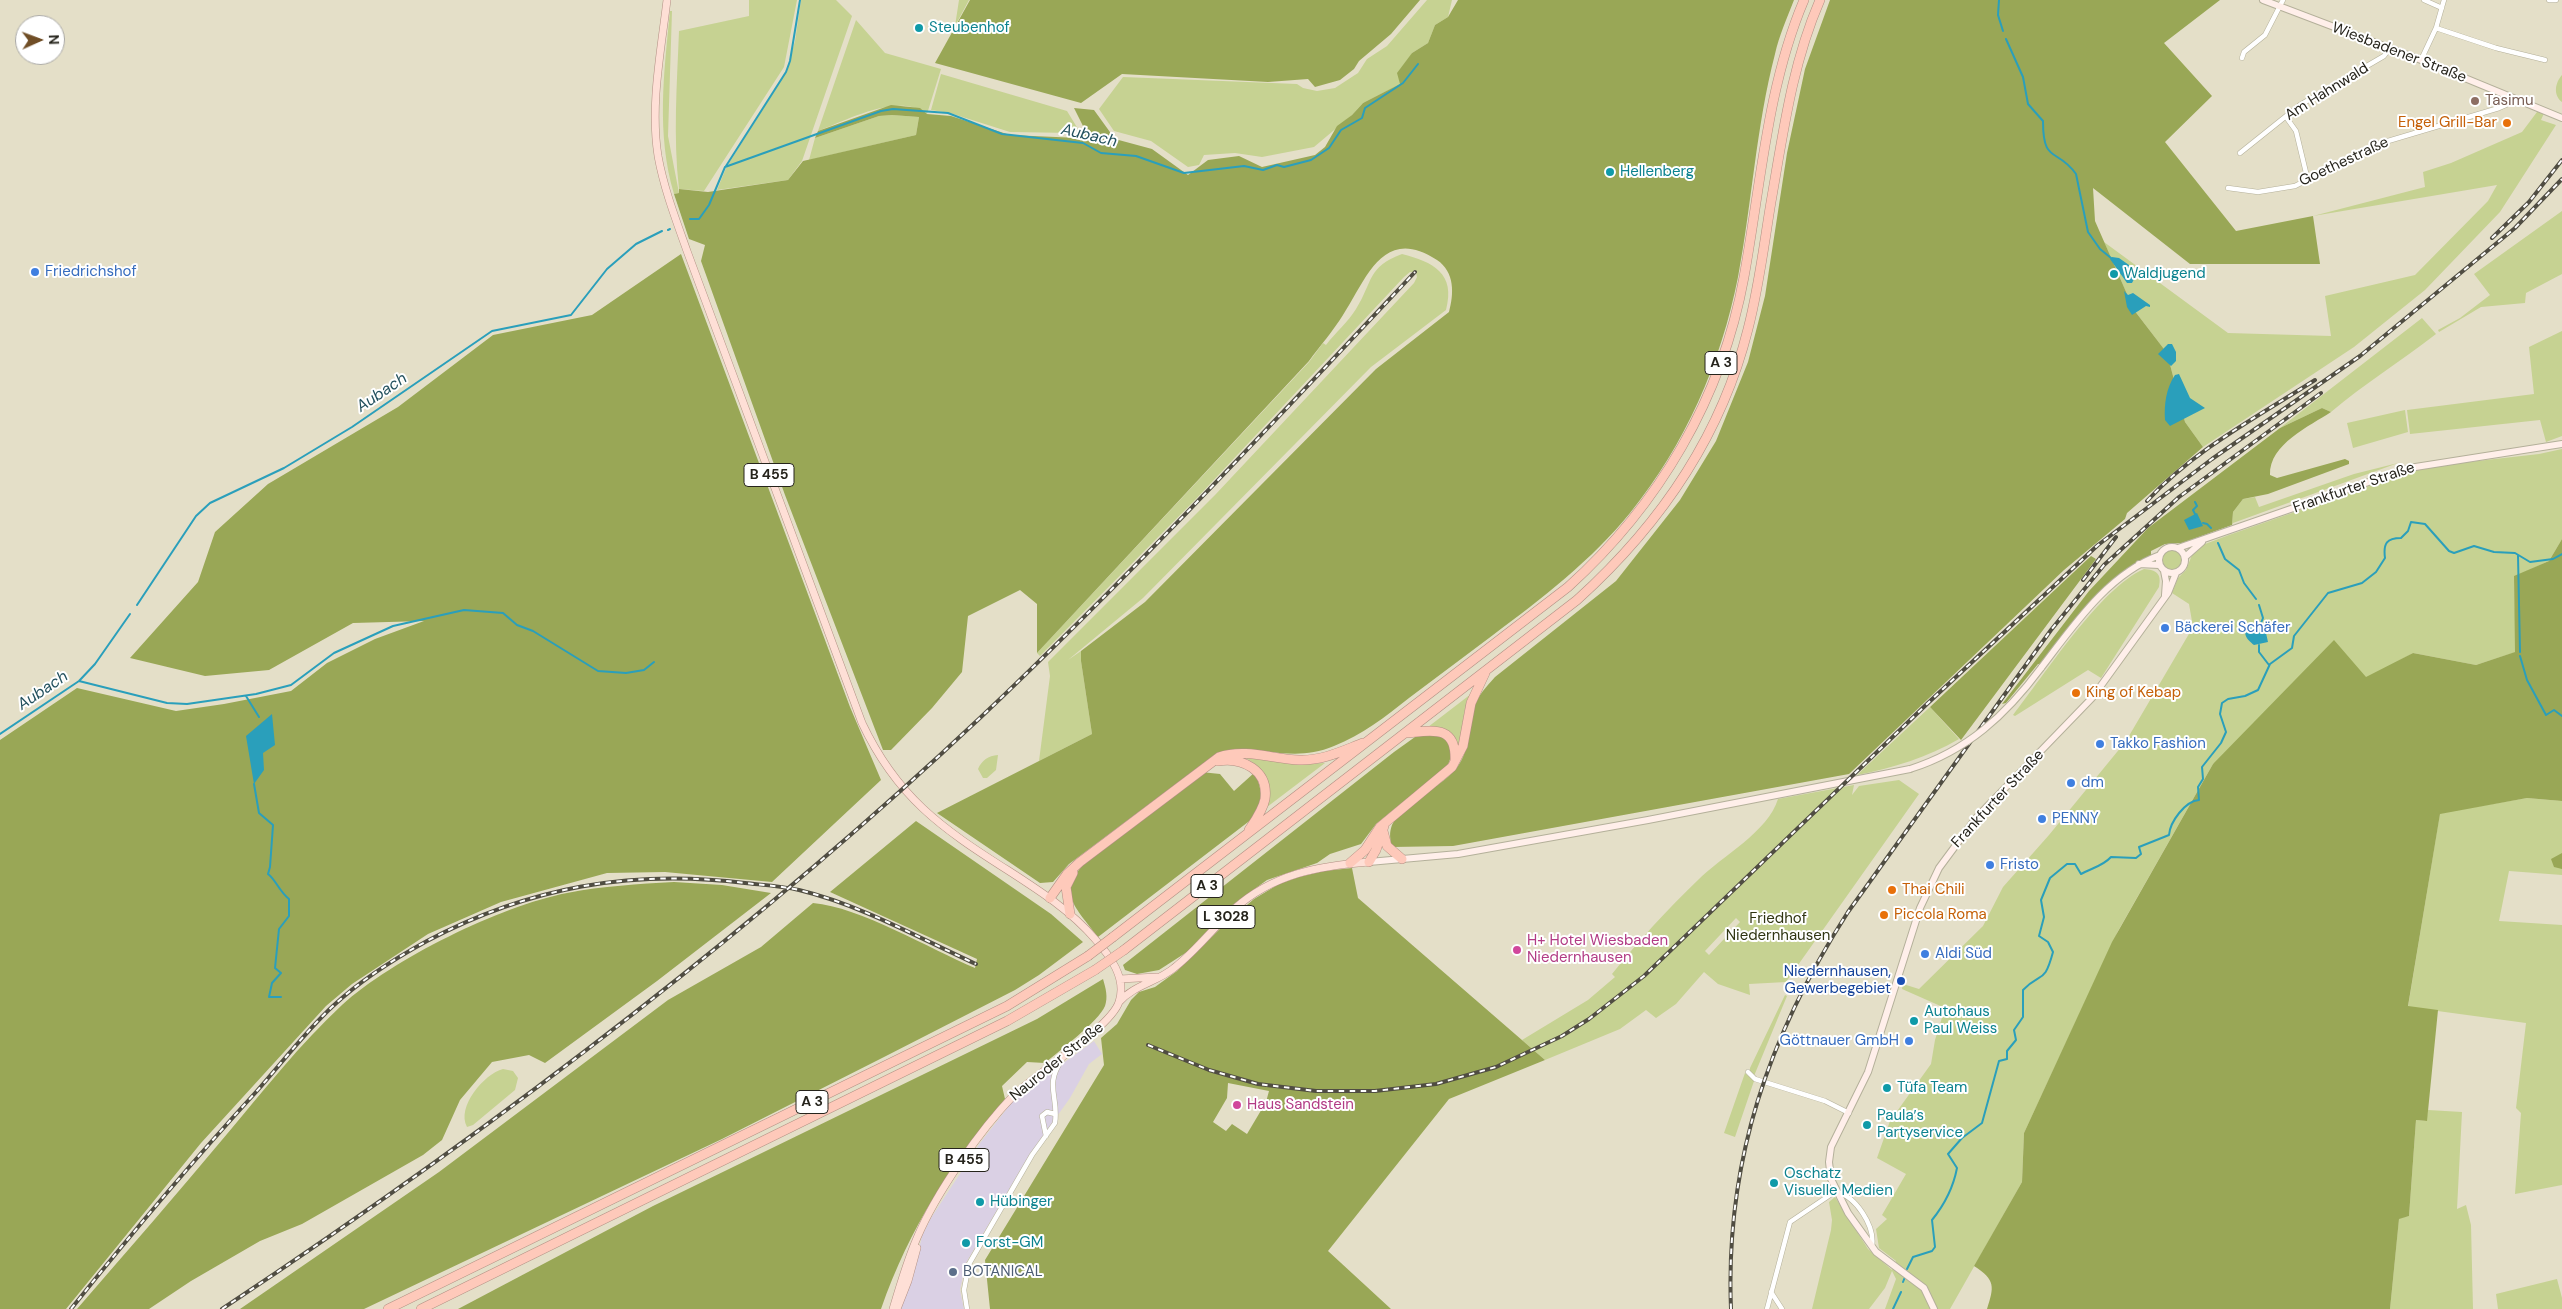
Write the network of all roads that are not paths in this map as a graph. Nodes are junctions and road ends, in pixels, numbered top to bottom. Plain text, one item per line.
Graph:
1 (666, 0) edge
2 (1804, 0) edge
3 (1820, 0) edge
4 (2263, 0) edge
5 (2424, 0) edge
6 (2444, 0) edge
7 (2549, 0) edge
8 (2556, 0) edge
9 (2282, 3) edge
10 (2442, 8) junction
11 (2436, 28) junction
12 (2389, 50) junction
13 (2242, 58) dead end
14 (2421, 60) junction
15 (2546, 60) dead end
16 (2511, 97) junction
17 (2286, 117) junction
18 (2561, 118) edge
19 (2240, 153) dead end
20 (2308, 181) junction
21 (2228, 188) dead end
22 (2562, 444) edge
23 (2209, 538) junction
24 (2178, 548) junction
25 (2160, 554) junction
26 (2185, 557) junction
27 (2136, 565) junction
28 (2159, 565) junction
29 (2164, 571) junction
30 (2176, 573) junction
31 (2164, 596) junction
32 (1487, 671) junction
33 (1406, 733) junction
34 (1372, 739) junction
35 (1455, 761) junction
36 (1211, 762) junction
37 (1385, 824) junction
38 (1247, 835) junction
39 (1371, 841) junction
40 (1402, 858) junction
41 (1080, 862) junction
42 (1368, 862) junction
43 (1350, 863) junction
44 (1066, 887) junction
45 (1050, 898) junction
46 (1070, 914) junction
47 (1164, 975) junction
48 (1120, 979) junction
49 (1142, 985) junction
50 (1119, 1002) junction
51 (1070, 1049) junction
52 (1748, 1072) dead end
53 (1848, 1113) junction
54 (1055, 1114) junction
55 (1046, 1136) junction
56 (1836, 1192) junction
57 (920, 1230) junction
58 (1872, 1247) junction
59 (1771, 1292) junction
60 (388, 1309) edge
61 (421, 1309) edge
62 (894, 1309) edge
63 (897, 1309) edge
64 (967, 1309) edge
65 (1766, 1309) edge
66 (1782, 1309) edge
67 (1934, 1309) edge

1 - 45 main road, B 455
2 - 34 highway, A 3
3 - 32 highway, A 3
4 - 9 main road, Wiesbadener Straße
5 - 10 street
6 - 10 street
7 - 8 street
9 - 12 main road, Wiesbadener Straße
9 - 13 street
10 - 11 street
11 - 14 street
11 - 15 street
12 - 14 main road, Wiesbadener Straße
12 - 17 street, Am Hahnwald
14 - 16 main road, Wiesbadener Straße
16 - 18 main road, Wiesbadener Straße
16 - 20 street, Goethestraße
17 - 19 street, Am Hahnwald
17 - 20 street
20 - 21 street, Goethestraße
22 - 23 main road, Frankfurter Straße
23 - 24 main road, Frankfurter Straße
23 - 26 main road, Frankfurter Straße
24 - 25 main road
24 - 26 main road
25 - 27 main road, L 3028
25 - 28 main road
26 - 30 main road
27 - 28 main road
27 - 40 main road, L 3028, bridge
28 - 29 main road
29 - 30 main road
29 - 31 main road
30 - 31 main road, Frankfurter Straße
31 - 53 main road, Frankfurter Straße
32 - 33 highway, A 3
32 - 35 highway
33 - 35 highway
33 - 61 highway, A 3, bridge
34 - 36 highway
34 - 38 highway, A 3
35 - 37 highway
36 - 38 highway
36 - 41 highway
37 - 39 highway
37 - 40 highway
37 - 42 highway
38 - 60 highway, A 3, bridge
39 - 42 highway
39 - 43 highway
40 - 42 main road, L 3028
41 - 44 highway
41 - 45 highway
42 - 43 main road, L 3028
43 - 47 main road, L 3028
44 - 45 highway
44 - 46 highway
45 - 46 main road, B 455
46 - 48 main road, B 455
47 - 48 main road
47 - 49 main road, L 3028
48 - 49 main road
48 - 50 main road
49 - 50 main road, L 3028
50 - 51 main road, Nauroder Straße / B 455
51 - 54 street
51 - 57 main road, Nauroder Straße / B 455
52 - 53 street
53 - 56 main road, Frankfurter Straße
54 - 55 street
54 - 55 street
55 - 64 street
56 - 58 main road, Frankfurter Straße
56 - 58 street
56 - 59 street
57 - 62 main road, Nauroder Straße / B 455
57 - 63 main road, Nauroder Straße / B 455
58 - 67 main road, Frankfurter Straße
59 - 65 street
59 - 66 street

